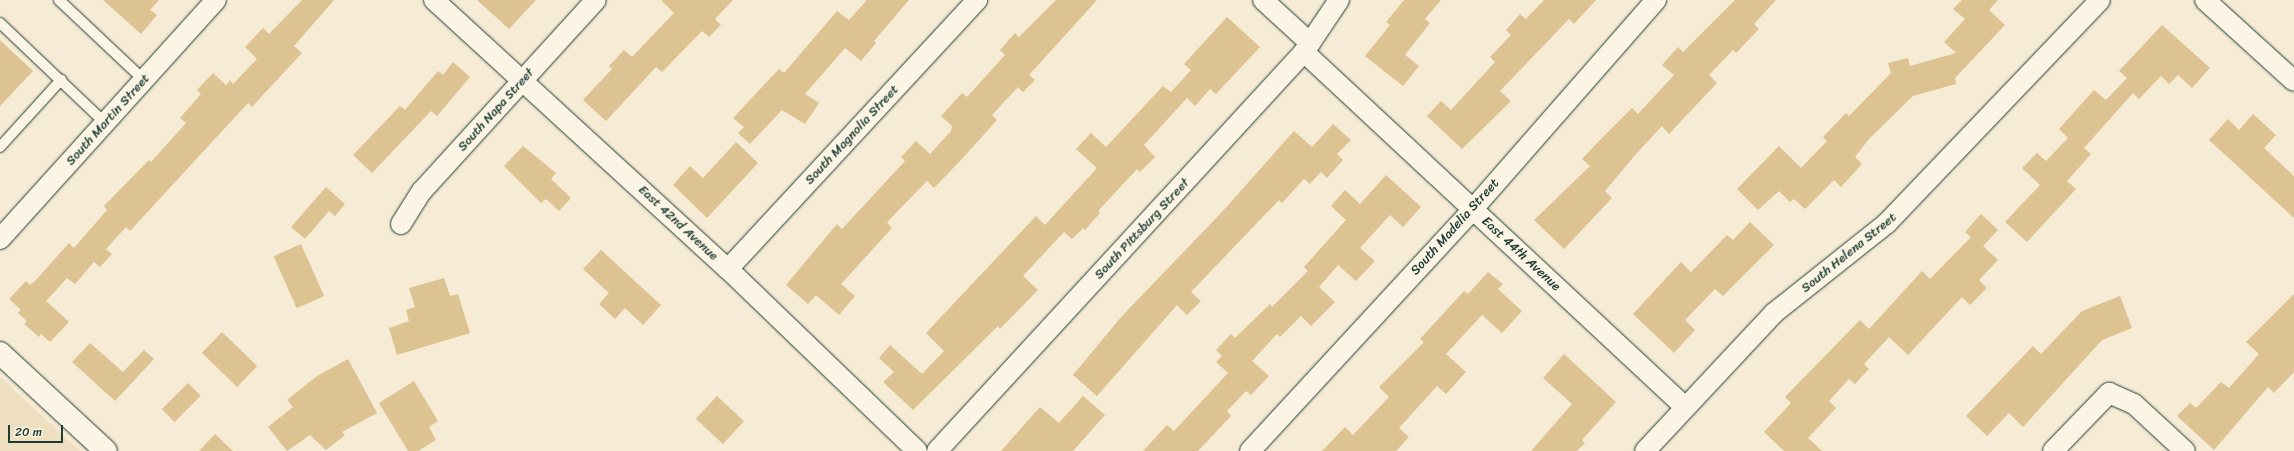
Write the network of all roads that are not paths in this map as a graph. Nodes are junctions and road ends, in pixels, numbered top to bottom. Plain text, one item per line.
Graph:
1 (59, 0) edge
2 (216, 0) edge
3 (434, 0) edge
4 (596, 0) edge
5 (977, 0) edge
6 (1263, 0) edge
7 (1339, 0) edge
8 (1656, 0) edge
9 (2100, 0) edge
10 (2205, 0) edge
11 (0, 23) edge
12 (1307, 48) junction
13 (61, 80) junction
14 (144, 80) junction
15 (522, 80) junction
16 (2294, 81) edge
17 (105, 123) junction
18 (0, 147) edge
19 (1473, 209) junction
20 (401, 224) dead end
21 (0, 239) edge
22 (728, 269) junction
23 (0, 353) edge
24 (1685, 407) junction
25 (106, 451) edge
26 (917, 451) edge
27 (937, 451) edge
28 (1250, 451) edge
29 (1646, 451) edge
30 (2053, 451) edge
31 (2185, 451) edge

1 - 14 lane
2 - 14 street, South Martin Street
3 - 15 street, East 42nd Avenue
4 - 15 street, South Napa Street
5 - 22 street, South Magnolia Street
6 - 12 street, East 44th Avenue
7 - 12 street, South Pittsburg Street
8 - 19 street, South Madelia Street
9 - 24 street, South Helena Street
10 - 16 street
11 - 13 lane
12 - 19 street, East 44th Avenue
12 - 27 street, South Pittsburg Street
13 - 17 lane
13 - 18 lane
14 - 17 street, South Martin Street
15 - 20 street, South Napa Street
15 - 22 street, East 42nd Avenue
17 - 21 street, South Martin Street
19 - 24 street, East 44th Avenue
19 - 28 street, South Madelia Street
22 - 26 street, East 42nd Avenue
23 - 25 street
24 - 29 street, South Helena Street
30 - 31 street

